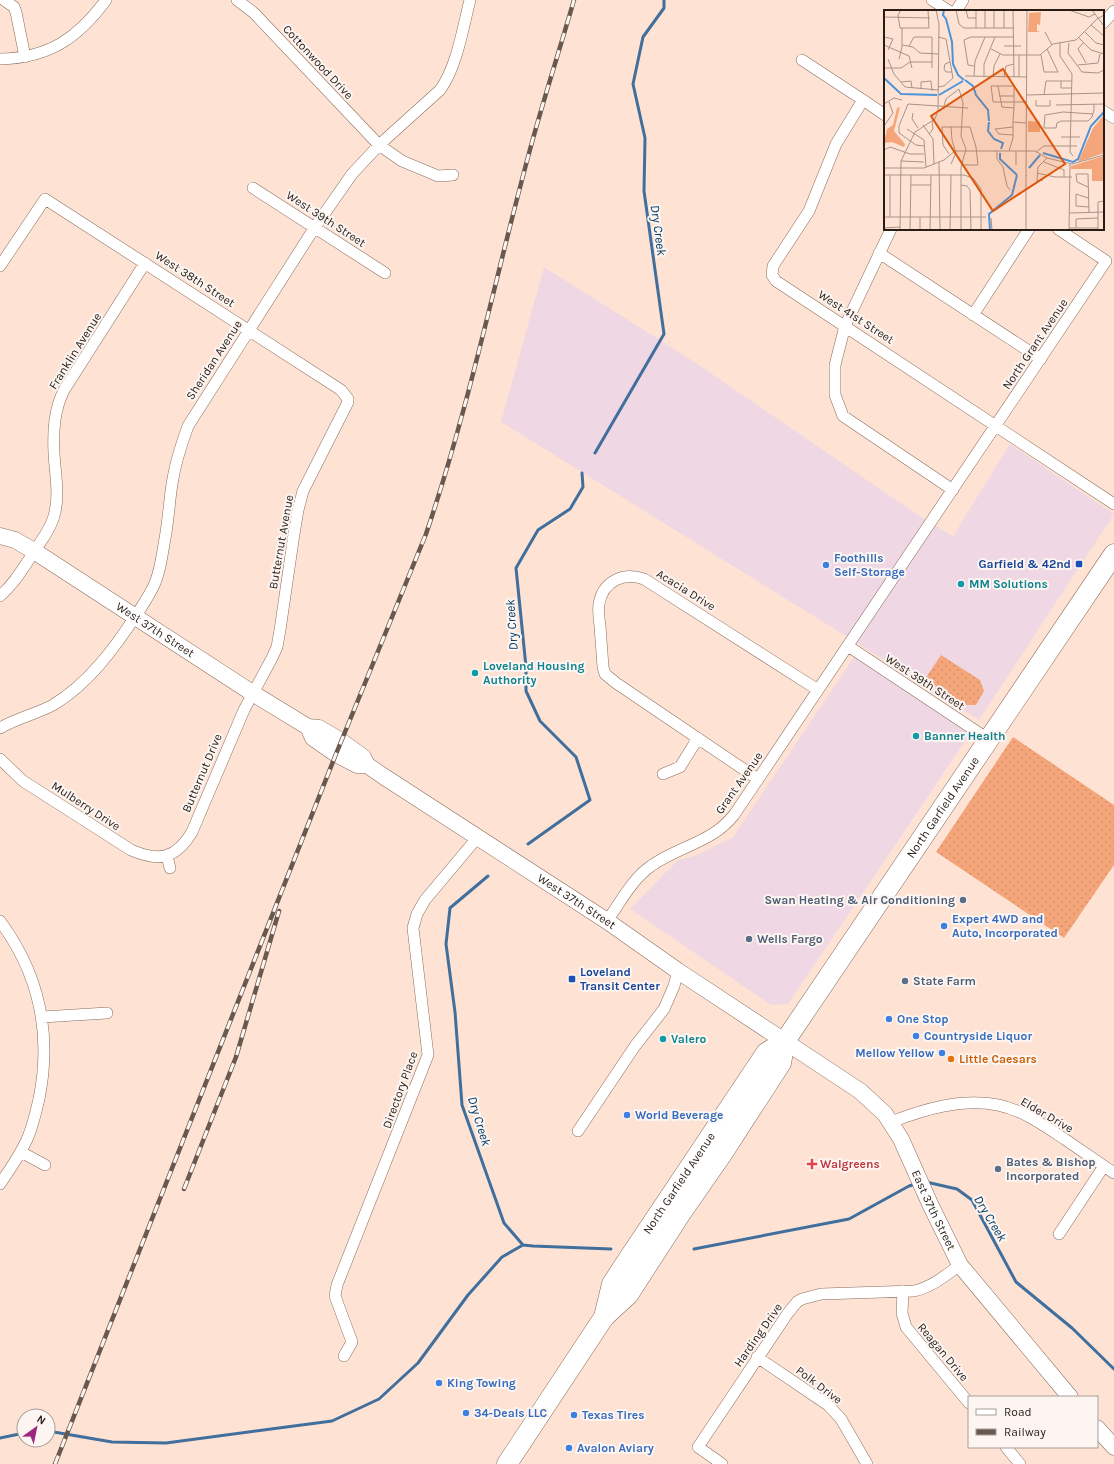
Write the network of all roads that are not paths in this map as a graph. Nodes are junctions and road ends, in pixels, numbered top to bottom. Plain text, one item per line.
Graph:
1 (4, 0) edge
2 (106, 0) edge
3 (237, 0) edge
4 (470, 0) edge
5 (932, 0) edge
6 (963, 0) edge
7 (948, 10) edge
8 (957, 10) edge
9 (1114, 11) edge
10 (1104, 21) edge
11 (25, 57) junction
12 (0, 59) edge
13 (802, 60) dead end
14 (862, 100) junction
15 (1104, 112) edge
16 (884, 114) edge
17 (1114, 118) edge
18 (379, 145) junction
19 (453, 175) dead end
20 (253, 188) dead end
21 (315, 227) junction
22 (890, 230) edge
23 (1029, 230) edge
24 (1060, 230) edge
25 (879, 253) junction
26 (146, 263) junction
27 (0, 266) edge
28 (385, 273) dead end
29 (973, 315) junction
30 (845, 326) junction
31 (249, 330) junction
32 (1041, 359) junction
33 (348, 399) joint
34 (996, 425) junction
35 (953, 490) junction
36 (1114, 504) edge
37 (0, 536) edge
38 (34, 551) junction
39 (1114, 554) edge
40 (0, 596) edge
41 (135, 616) junction
42 (848, 646) junction
43 (818, 690) junction
44 (254, 694) junction
45 (0, 728) edge
46 (698, 738) junction
47 (988, 739) junction
48 (0, 759) edge
49 (663, 774) dead end
50 (758, 779) junction
51 (477, 838) junction
52 (167, 856) junction
53 (170, 868) dead end
54 (0, 921) edge
55 (607, 921) junction
56 (678, 971) junction
57 (107, 1013) dead end
58 (42, 1017) junction
59 (785, 1041) junction
60 (891, 1122) junction
61 (578, 1131) dead end
62 (21, 1152) junction
63 (45, 1165) dead end
64 (1104, 1166) junction
65 (1114, 1173) edge
66 (0, 1184) edge
67 (1059, 1234) dead end
68 (960, 1265) junction
69 (903, 1291) junction
70 (344, 1356) dead end
71 (757, 1357) junction
72 (1069, 1396) edge
73 (968, 1402) edge
74 (1098, 1429) edge
75 (1114, 1447) edge
76 (1007, 1448) edge
77 (506, 1464) edge
78 (722, 1464) edge
79 (867, 1464) edge
80 (1020, 1464) edge

1 - 11 street
2 - 11 street
3 - 18 street, Cottonwood Drive
4 - 18 street, Sheridan Avenue
5 - 7 street
6 - 8 street
9 - 10 street
11 - 12 street
13 - 14 street
14 - 16 street
14 - 30 street, West 41st Street
15 - 17 street
18 - 19 street, Cottonwood Drive
18 - 21 street, Sheridan Avenue
20 - 21 street, West 39th Street
21 - 28 street, West 39th Street
21 - 31 street, Sheridan Avenue
22 - 25 street
23 - 29 street
24 - 32 street, North Grant Avenue
25 - 29 street
25 - 30 street
26 - 27 street, West 38th Street
26 - 31 street, West 38th Street
26 - 38 street, Franklin Avenue
29 - 32 street
30 - 34 street, West 41st Street
30 - 35 street
31 - 33 street, West 38th Street
31 - 41 street, Sheridan Avenue
32 - 34 street, North Grant Avenue
33 - 44 street, Butternut Avenue
34 - 35 street, North Grant Avenue
34 - 36 street, West 41st Street
35 - 42 street, North Grant Avenue
37 - 38 street, West 37th Street
38 - 40 street, Franklin Avenue
38 - 41 street, West 37th Street
39 - 47 highway, North Garfield Avenue
41 - 44 street, West 37th Street
41 - 45 street, Sheridan Avenue
42 - 43 street, Grant Avenue
42 - 47 street, West 39th Street
43 - 46 street, Acacia Drive
43 - 50 street, Grant Avenue
44 - 51 street, West 37th Street
44 - 52 street, Butternut Drive
46 - 49 street
46 - 50 street, Acacia Drive
47 - 59 highway, North Garfield Avenue
48 - 52 street, Mulberry Drive
50 - 55 street, Grant Avenue
51 - 55 street, West 37th Street
51 - 70 street, Directory Place
52 - 53 street
54 - 58 street
55 - 56 street, West 37th Street
56 - 59 street, West 37th Street
56 - 61 street
57 - 58 street
58 - 62 street
59 - 60 street, East 37th Street
59 - 77 highway, North Garfield Avenue
60 - 64 street, Elder Drive
60 - 68 street, East 37th Street
62 - 63 street
62 - 66 street
64 - 65 street, Elder Drive
64 - 67 street
68 - 69 street, Harding Drive
68 - 72 street, East 37th Street
69 - 71 street, Harding Drive
69 - 73 street, Reagan Drive
71 - 78 street, Harding Drive
71 - 79 street, Polk Drive
74 - 75 street
76 - 80 street

